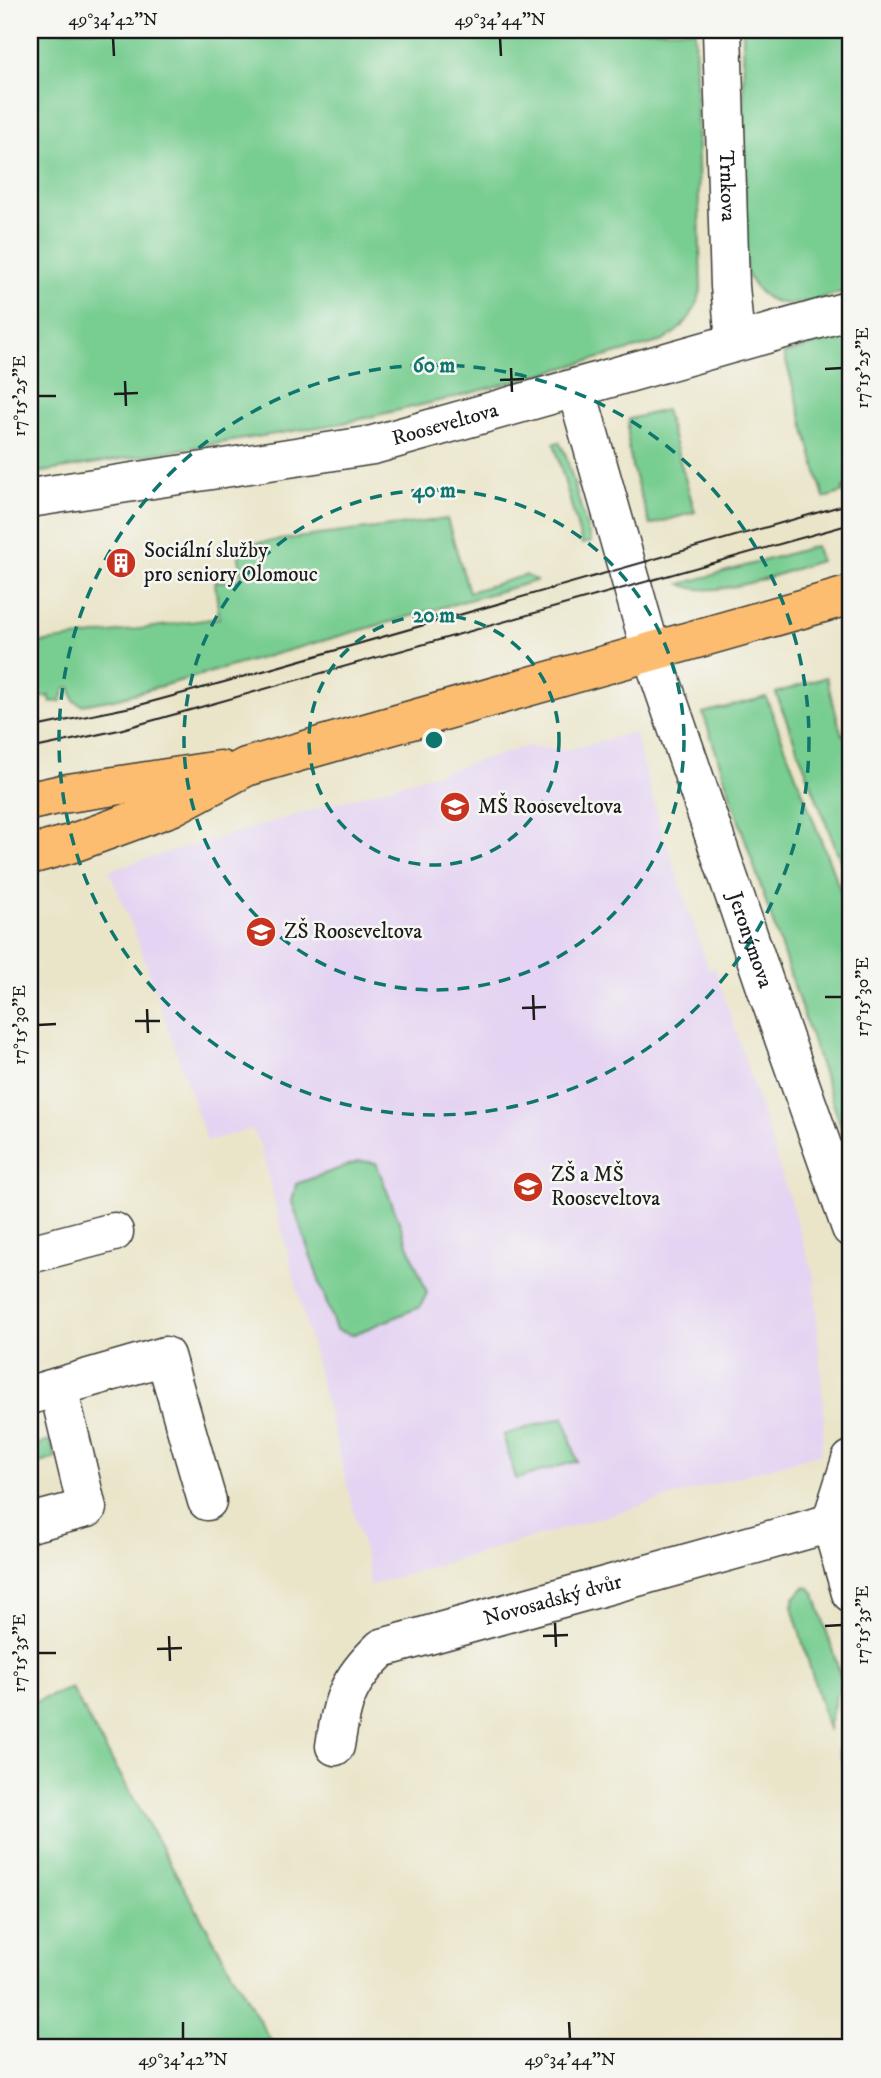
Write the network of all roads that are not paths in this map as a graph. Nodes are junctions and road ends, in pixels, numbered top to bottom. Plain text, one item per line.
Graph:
1 (722, 30) edge
2 (851, 310) edge
3 (735, 341) junction
4 (576, 388) junction
5 (30, 498) edge
6 (851, 594) edge
7 (651, 651) junction
8 (246, 767) junction
9 (30, 801) edge
10 (30, 855) edge
11 (851, 1228) edge
12 (114, 1232) dead end
13 (30, 1254) edge
14 (44, 1391) edge
15 (851, 1460) edge
16 (207, 1501) dead end
17 (30, 1523) edge
18 (831, 1523) junction
19 (851, 1593) edge
20 (335, 1746) dead end

1 - 3 street, Trnkova
2 - 3 street, Rooseveltova
3 - 4 street, Rooseveltova
4 - 5 street, Rooseveltova
4 - 7 street
6 - 7 main road
7 - 8 main road
7 - 11 street, Jeronýmova
8 - 9 main road
8 - 10 main road
12 - 13 street
14 - 16 street
14 - 17 street
15 - 18 street
18 - 19 street
18 - 20 street, Novosadský dvůr

